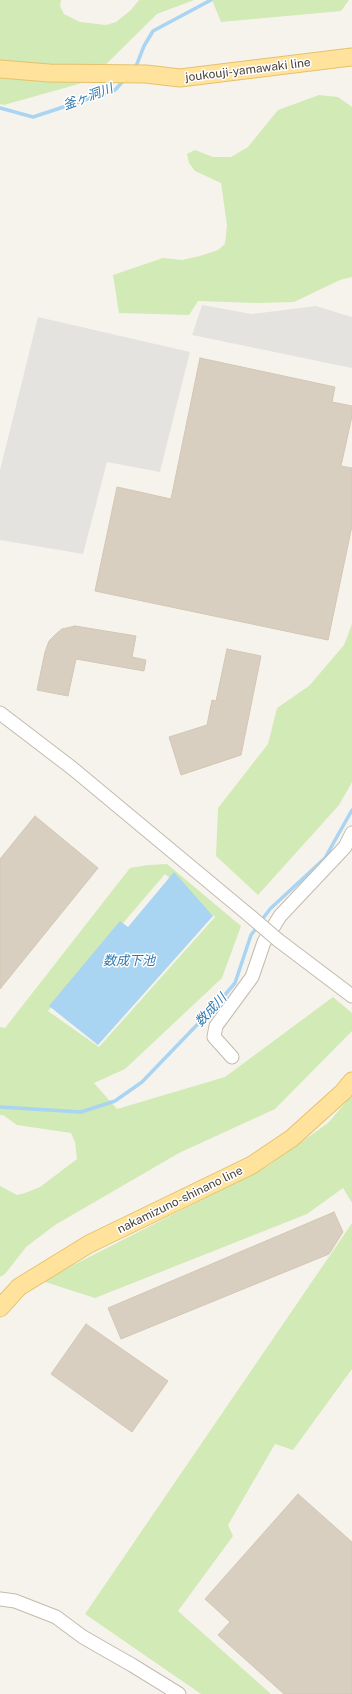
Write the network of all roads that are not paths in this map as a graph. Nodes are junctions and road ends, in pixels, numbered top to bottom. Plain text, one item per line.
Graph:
1 (352, 57) edge
2 (0, 69) edge
3 (0, 713) edge
4 (352, 833) edge
5 (352, 996) edge
6 (232, 1057) dead end
7 (352, 1081) edge
8 (0, 1308) edge
9 (0, 1599) edge
10 (179, 1694) edge

1 - 2 main road, joukouji-yamawaki line
3 - 5 street, bridge
4 - 6 street
7 - 8 main road, nakamizuno-shinano line
9 - 10 street

